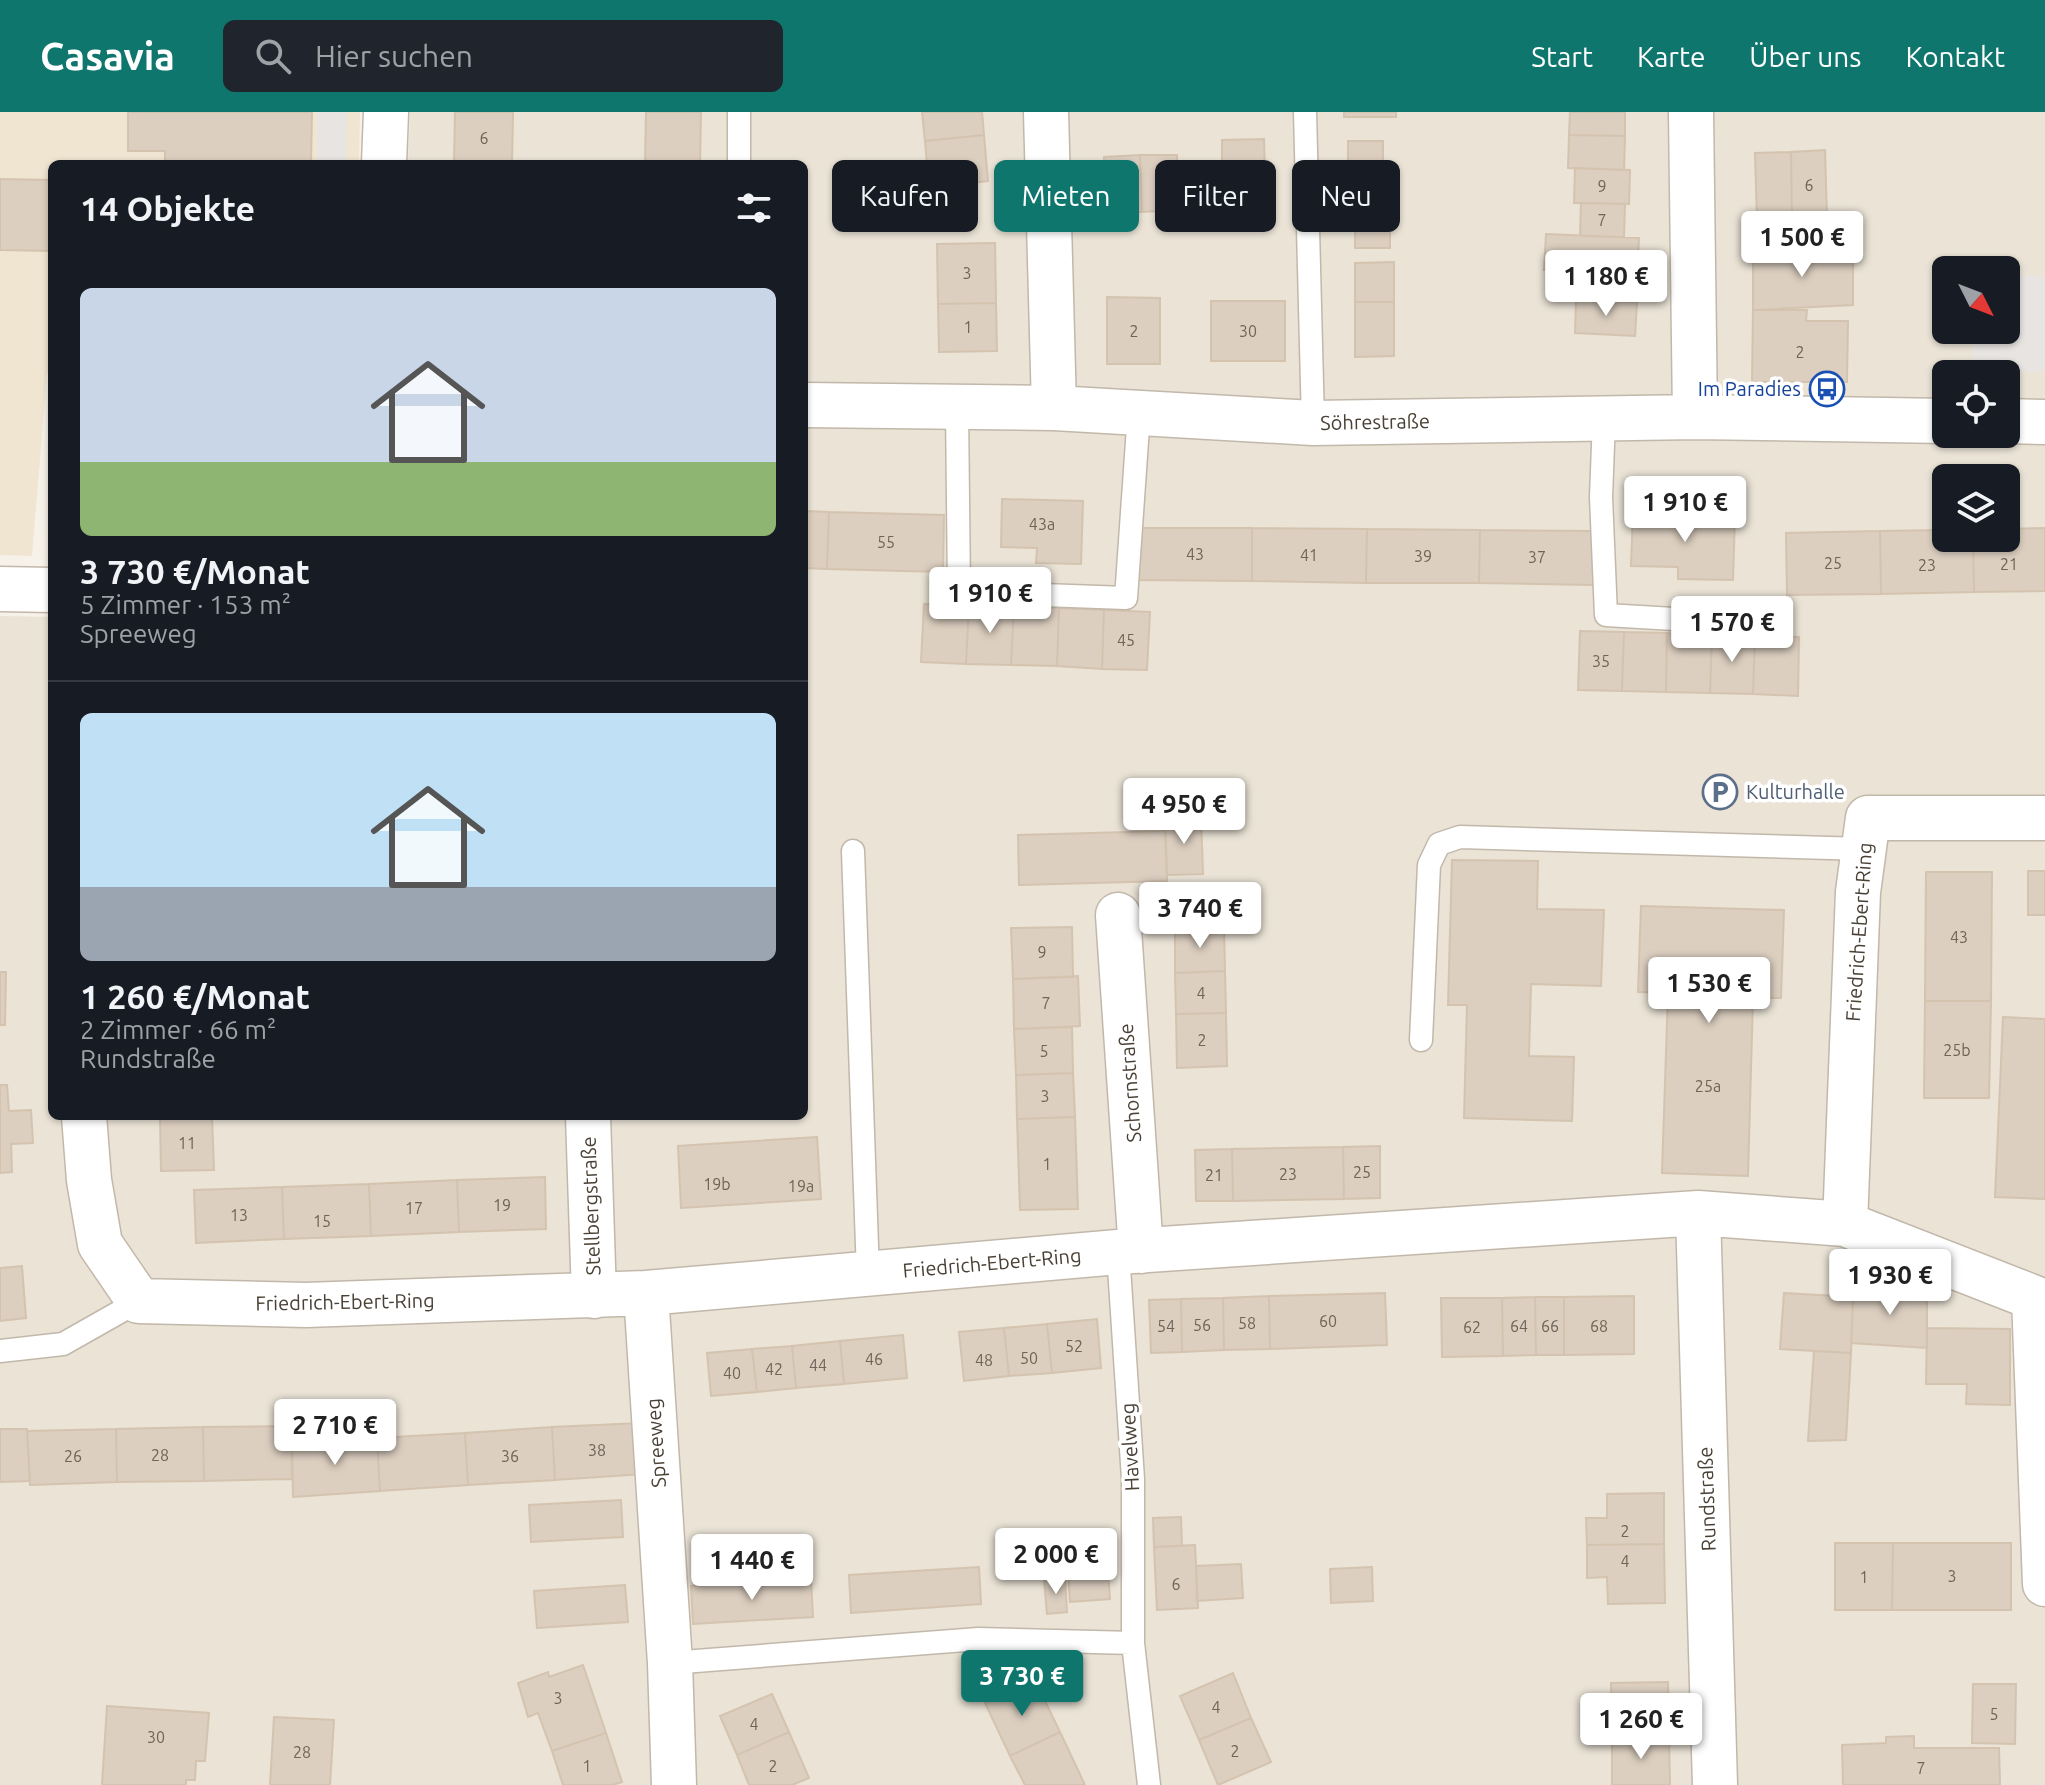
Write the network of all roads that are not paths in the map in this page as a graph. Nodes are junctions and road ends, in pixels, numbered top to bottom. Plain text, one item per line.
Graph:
1 (386, 112) edge
2 (739, 112) edge
3 (1046, 112) edge
4 (1305, 112) edge
5 (1691, 112) edge
6 (384, 160) edge
7 (739, 160) edge
8 (808, 405) edge
9 (957, 407) junction
10 (1054, 408) junction
11 (1139, 413) junction
12 (1695, 417) junction
13 (1604, 419) junction
14 (1932, 421) edge
15 (2020, 421) edge
16 (2045, 422) edge
17 (1313, 423) junction
18 (0, 589) edge
19 (48, 590) edge
20 (1776, 625) dead end
21 (2045, 818) edge
22 (1864, 849) junction
23 (853, 851) dead end
24 (1118, 915) dead end
25 (1421, 1040) dead end
26 (84, 1120) edge
27 (588, 1120) edge
28 (1698, 1213) junction
29 (1845, 1224) junction
30 (1130, 1252) junction
31 (868, 1274) junction
32 (646, 1293) junction
33 (594, 1296) junction
34 (2040, 1300) edge
35 (139, 1301) junction
36 (0, 1351) edge
37 (2045, 1584) edge
38 (1133, 1643) junction
39 (670, 1663) junction
40 (674, 1785) edge
41 (1149, 1785) edge
42 (1715, 1785) edge

1 - 6 street
2 - 7 lane
3 - 10 street
4 - 17 lane
5 - 12 street
8 - 9 street, Söhrestraße
9 - 10 street, Söhrestraße
9 - 11 lane
10 - 11 street, Söhrestraße
11 - 17 street, Söhrestraße
12 - 13 street, Söhrestraße
12 - 14 street, Söhrestraße
13 - 17 street, Söhrestraße
13 - 20 lane
15 - 16 street
18 - 19 street
21 - 22 street, Friedrich-Ebert-Ring
22 - 25 lane
22 - 29 street, Friedrich-Ebert-Ring
23 - 31 lane
24 - 30 street, Schornstraße
26 - 35 street
27 - 33 street, Stellbergstraße
28 - 29 street, Friedrich-Ebert-Ring
28 - 30 street, Friedrich-Ebert-Ring
28 - 42 street, Rundstraße
29 - 34 street, Friedrich-Ebert-Ring
30 - 31 street, Friedrich-Ebert-Ring
30 - 38 lane, Havelweg
31 - 32 street, Friedrich-Ebert-Ring
32 - 33 street, Friedrich-Ebert-Ring
32 - 39 street, Spreeweg
33 - 35 street, Friedrich-Ebert-Ring
34 - 37 street
35 - 36 lane
38 - 39 lane
38 - 41 lane, Havelweg
39 - 40 street, Spreeweg

